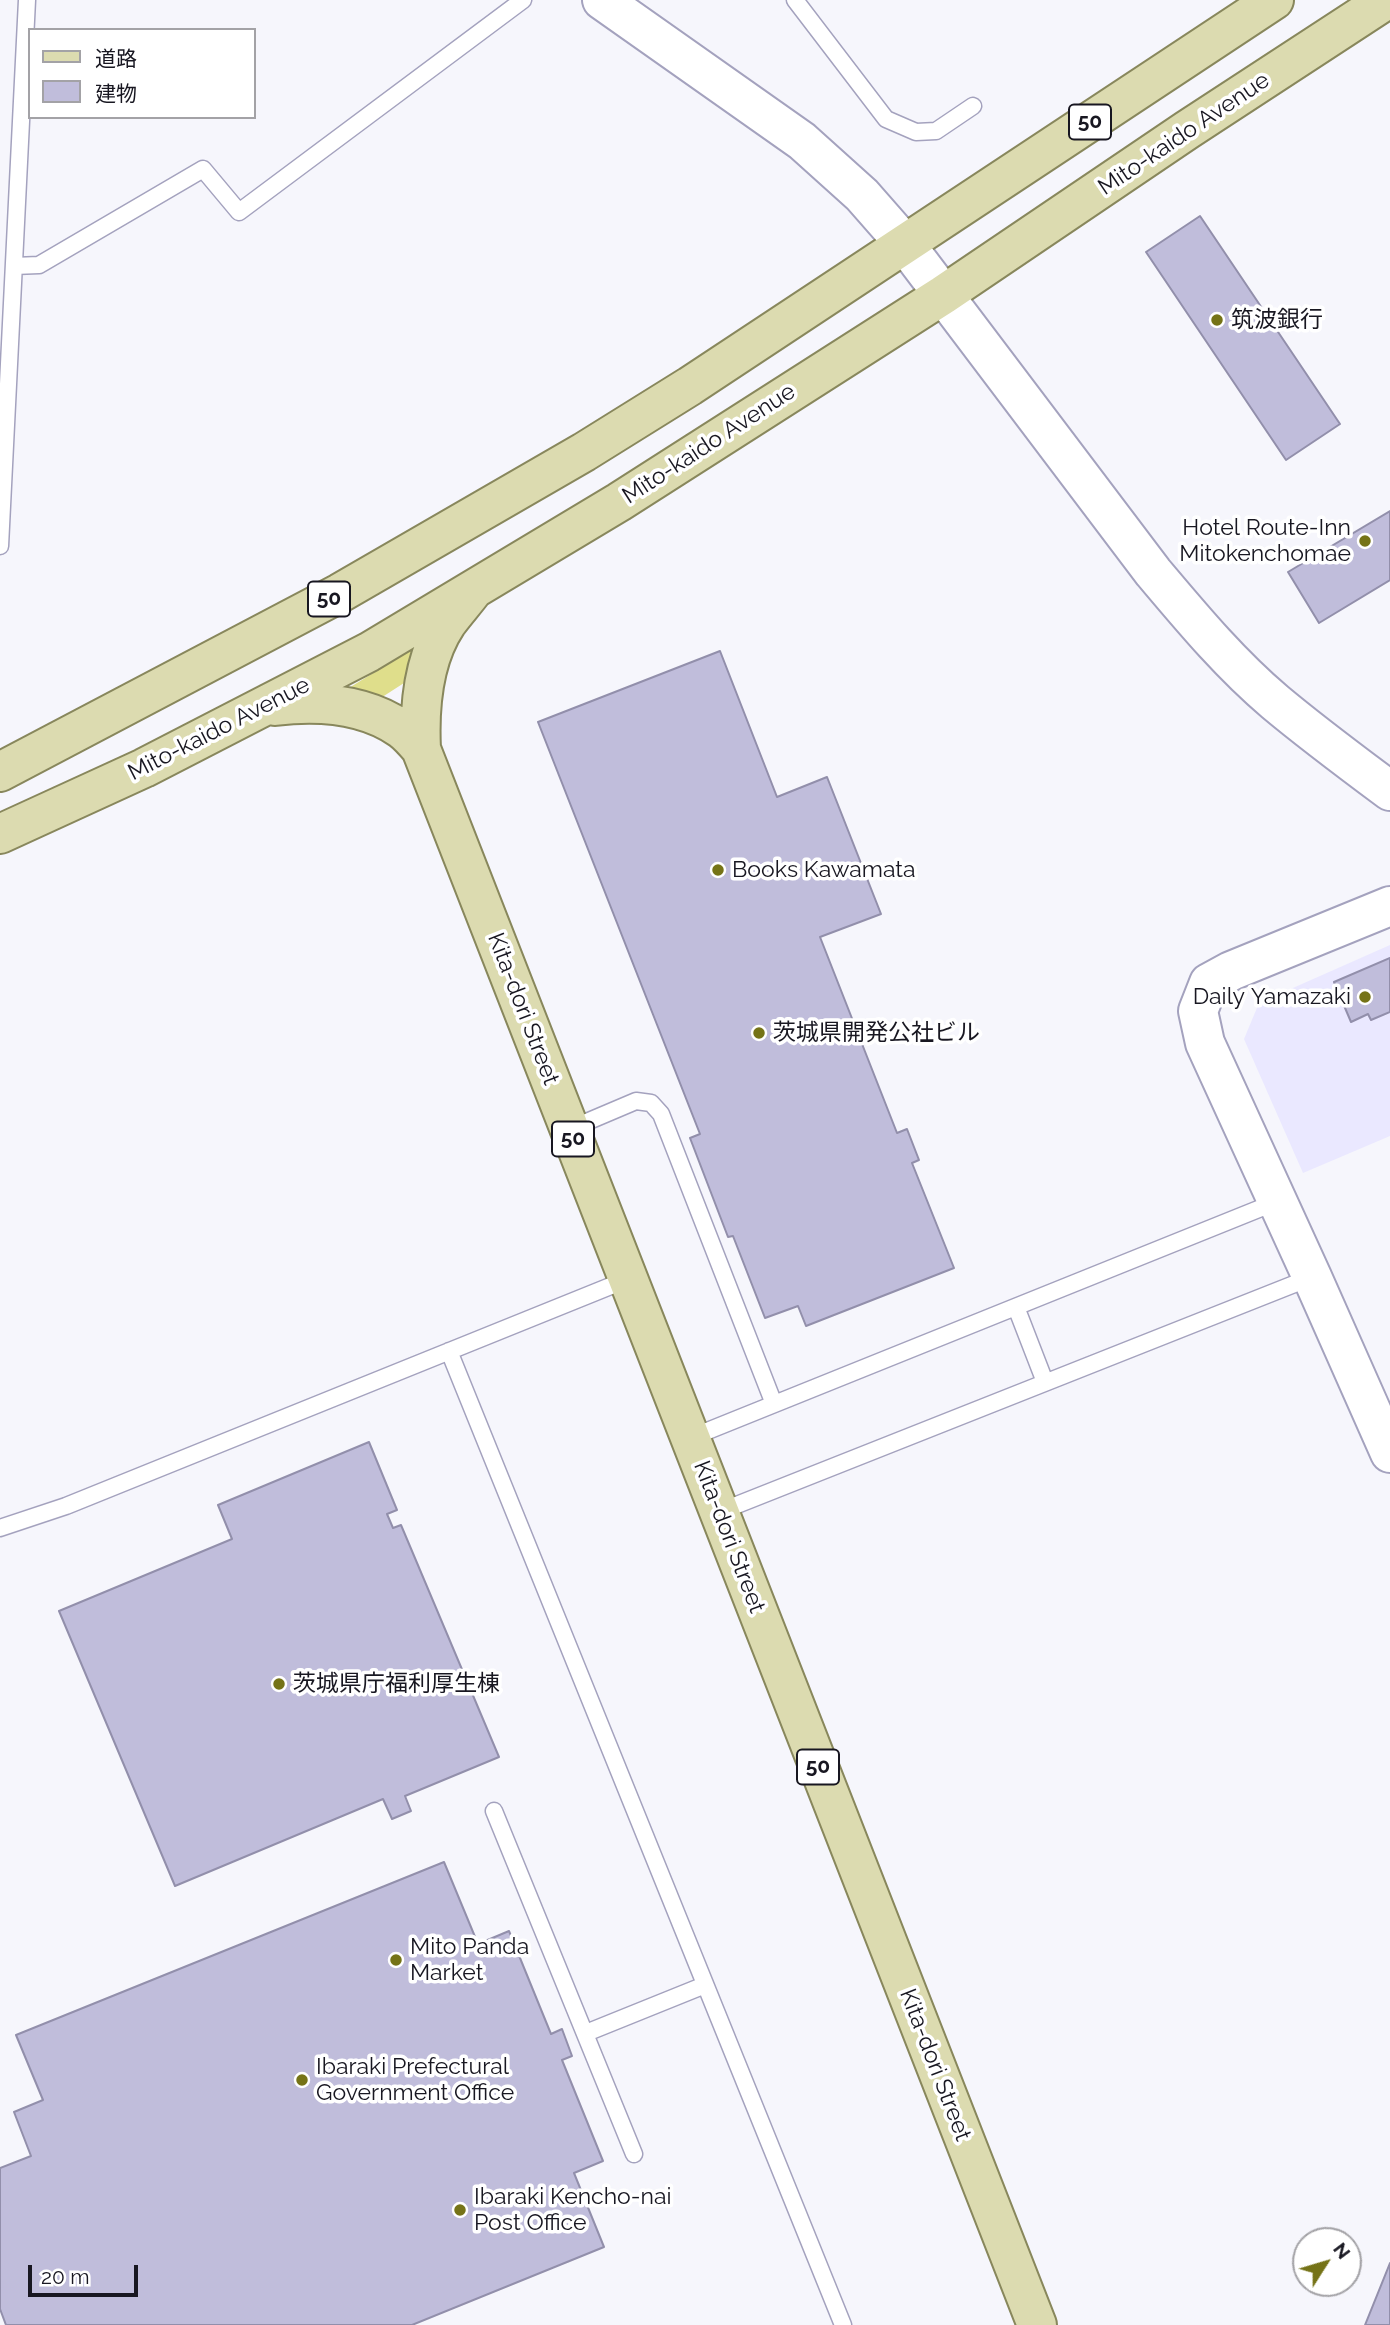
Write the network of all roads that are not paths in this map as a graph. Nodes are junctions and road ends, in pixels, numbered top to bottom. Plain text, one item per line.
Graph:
1 (27, 0) edge
2 (523, 0) edge
3 (602, 0) edge
4 (795, 0) edge
5 (1273, 0) edge
6 (1386, 0) edge
7 (973, 106) dead end
8 (905, 244) junction
9 (14, 267) junction
10 (943, 295) junction
11 (0, 546) edge
12 (474, 589) junction
13 (264, 707) junction
14 (421, 749) junction
15 (0, 767) edge
16 (1390, 791) edge
17 (0, 834) edge
18 (1390, 906) edge
19 (570, 1129) junction
20 (1276, 1202) junction
21 (1312, 1277) junction
22 (628, 1279) junction
23 (1016, 1307) junction
24 (449, 1351) junction
25 (1045, 1382) junction
26 (774, 1404) junction
27 (690, 1438) junction
28 (1390, 1453) edge
29 (718, 1512) junction
30 (0, 1528) edge
31 (494, 1811) dead end
32 (705, 1985) junction
33 (586, 2034) junction
34 (634, 2154) dead end
35 (843, 2325) edge
36 (1037, 2325) edge

1 - 9 lane
2 - 9 lane
3 - 8 street
4 - 7 lane
5 - 8 main road, 50
6 - 10 main road, Mito-kaido Avenue
8 - 10 street
8 - 15 main road, 50
9 - 11 lane
10 - 12 main road, Mito-kaido Avenue
10 - 16 street
12 - 13 main road, Mito-kaido Avenue
12 - 14 main road
13 - 14 main road
13 - 17 main road, Mito-kaido Avenue
14 - 19 main road, Kita-dori Street / 50
18 - 20 street
19 - 22 main road, Kita-dori Street / 50
19 - 26 lane
20 - 21 street
20 - 23 lane
21 - 25 lane
21 - 28 street
22 - 24 lane
22 - 27 main road, Kita-dori Street / 50
23 - 25 lane
23 - 26 lane
24 - 30 lane
24 - 32 lane
25 - 29 lane
26 - 27 lane
27 - 29 main road, Kita-dori Street / 50
29 - 36 main road, Kita-dori Street / 50
31 - 33 lane
32 - 33 lane
32 - 35 lane
33 - 34 lane

